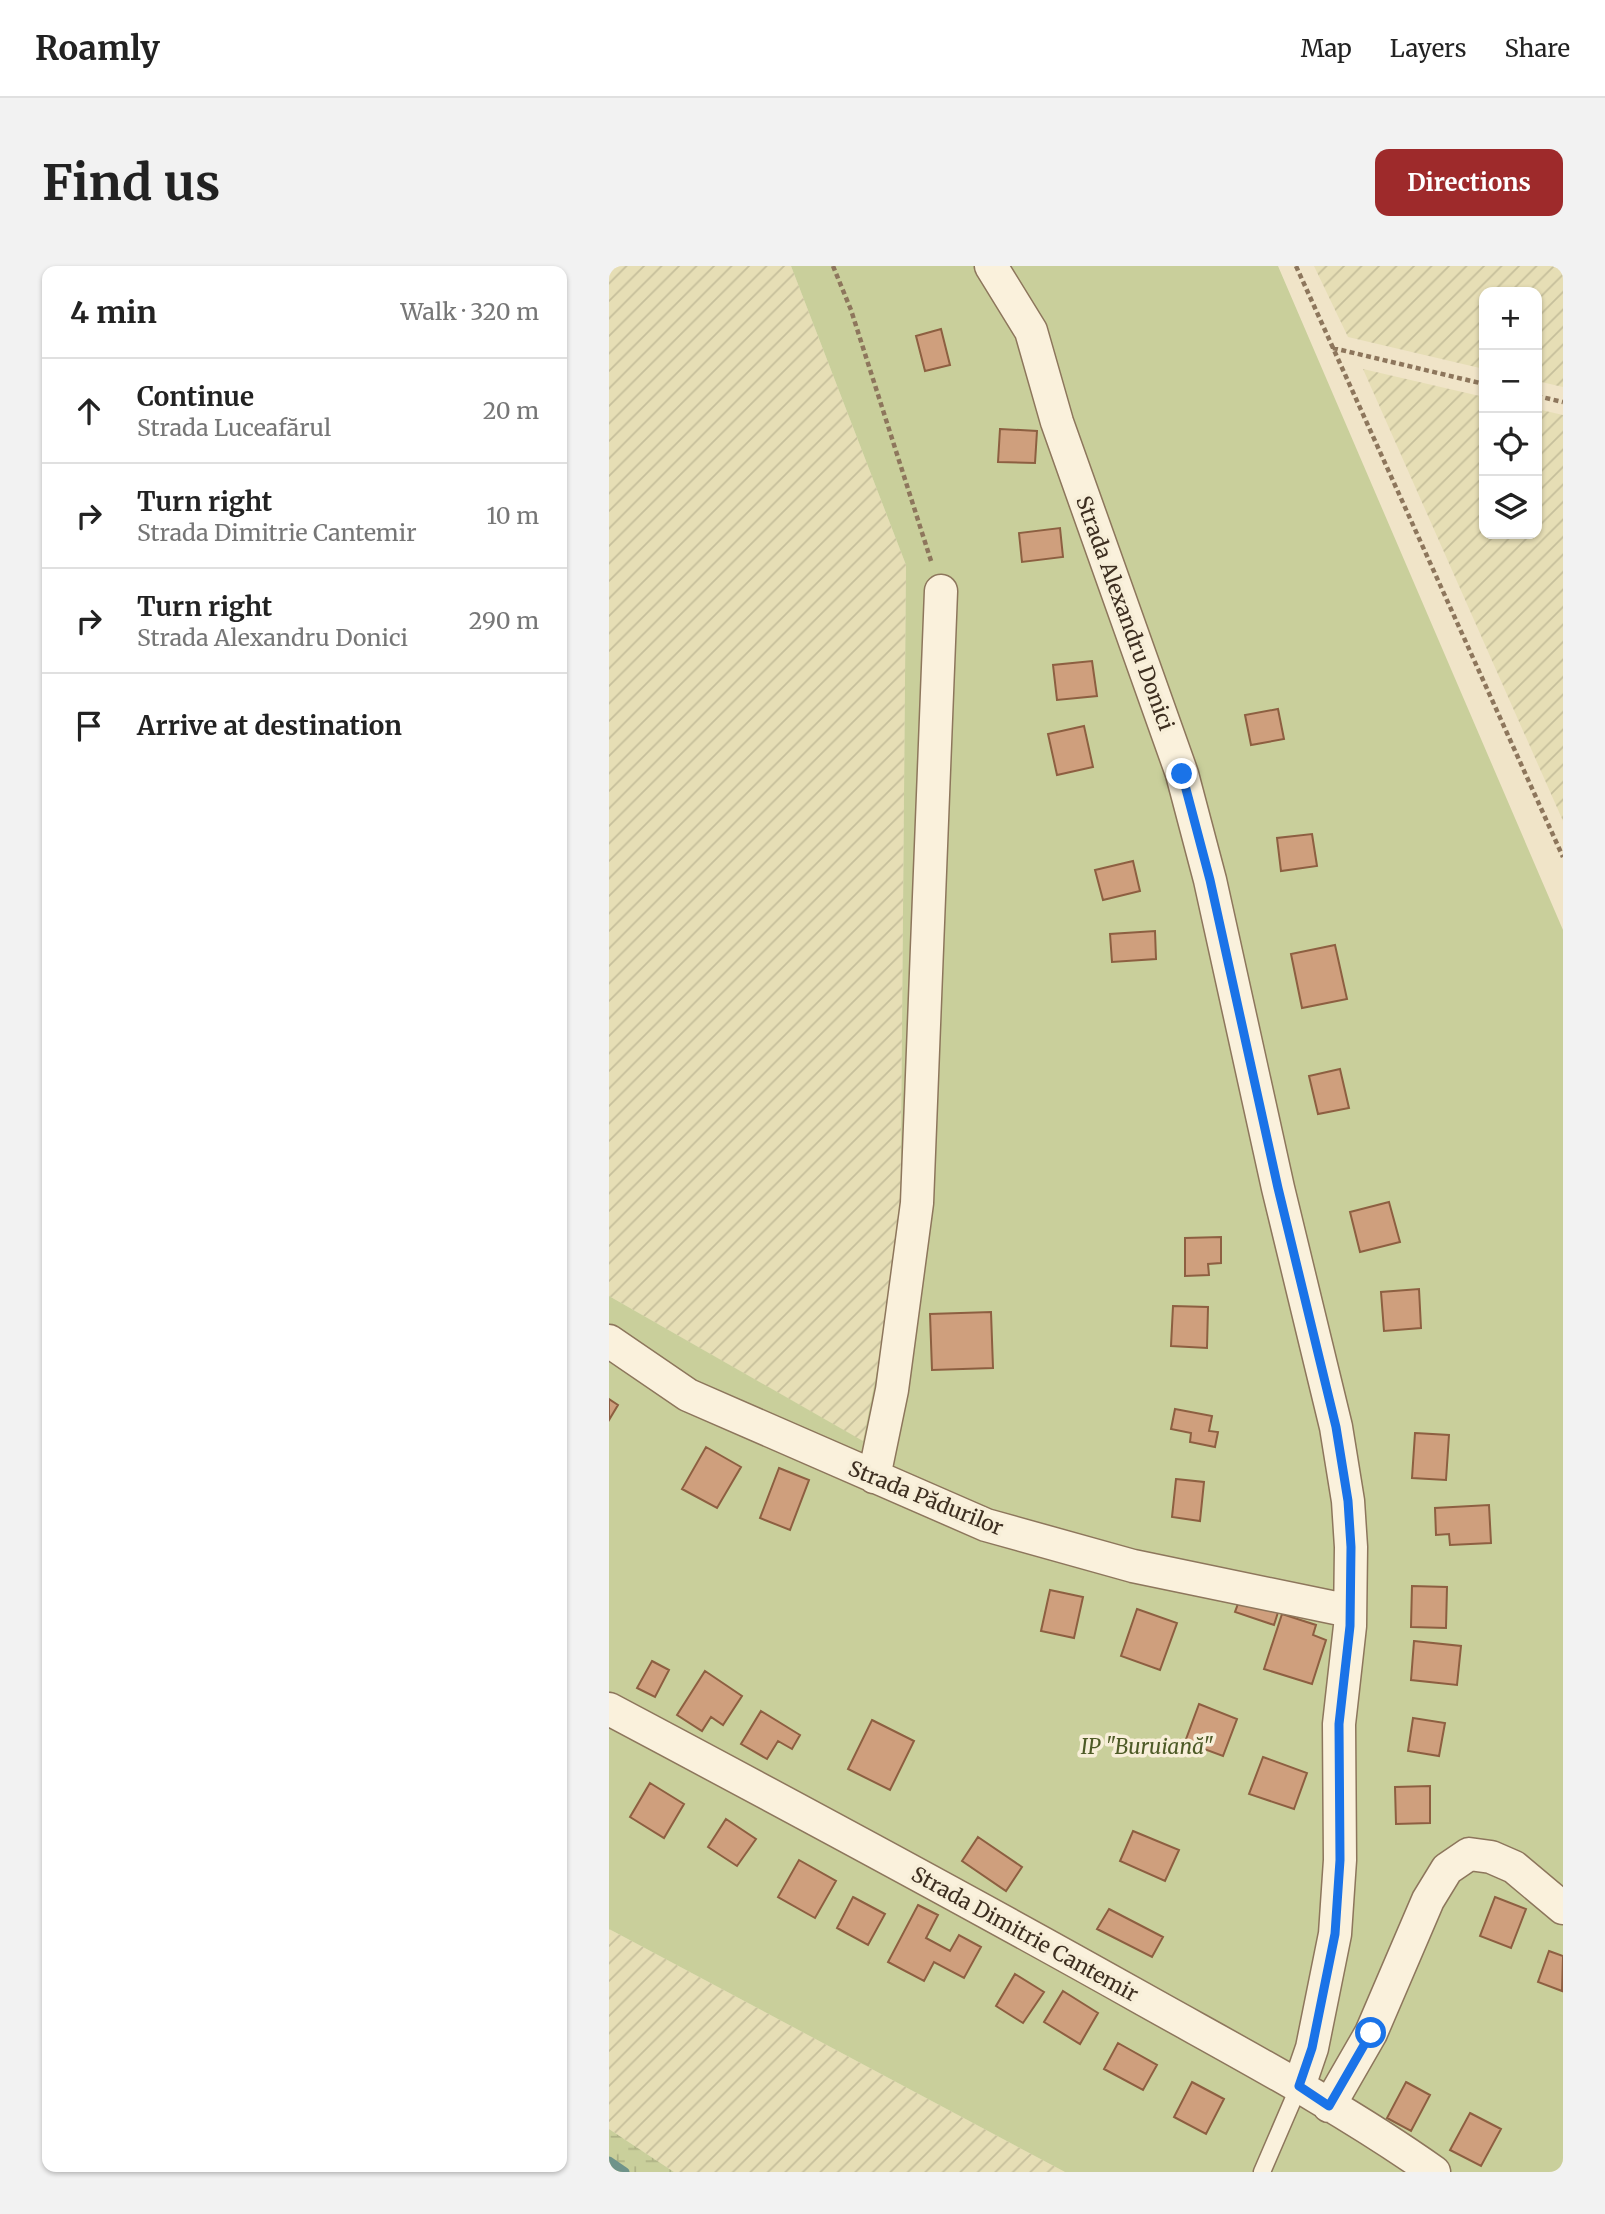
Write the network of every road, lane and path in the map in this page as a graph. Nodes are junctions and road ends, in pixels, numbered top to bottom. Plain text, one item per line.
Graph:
1 (833, 266) edge
2 (991, 266) edge
3 (1296, 266) edge
4 (1333, 348) junction
5 (1479, 383) edge
6 (1542, 397) edge
7 (1563, 402) edge
8 (941, 591) joint
9 (1563, 857) edge
10 (609, 1341) edge
11 (874, 1478) junction
12 (1350, 1611) junction
13 (609, 1709) edge
14 (1561, 1901) edge
15 (1299, 2086) junction
16 (1329, 2106) junction
17 (1262, 2172) edge
18 (1434, 2172) edge

1 - 8 path
2 - 12 street, Strada Alexandru Donici
3 - 4 path
4 - 5 path
4 - 9 path
6 - 7 path
8 - 11 street
10 - 11 street, Strada Pădurilor
11 - 12 street, Strada Pădurilor
12 - 15 street, Strada Alexandru Donici
13 - 15 street, Strada Dimitrie Cantemir
14 - 16 street
15 - 16 street, Strada Dimitrie Cantemir
15 - 17 lane
16 - 18 street, Strada Dimitrie Cantemir

